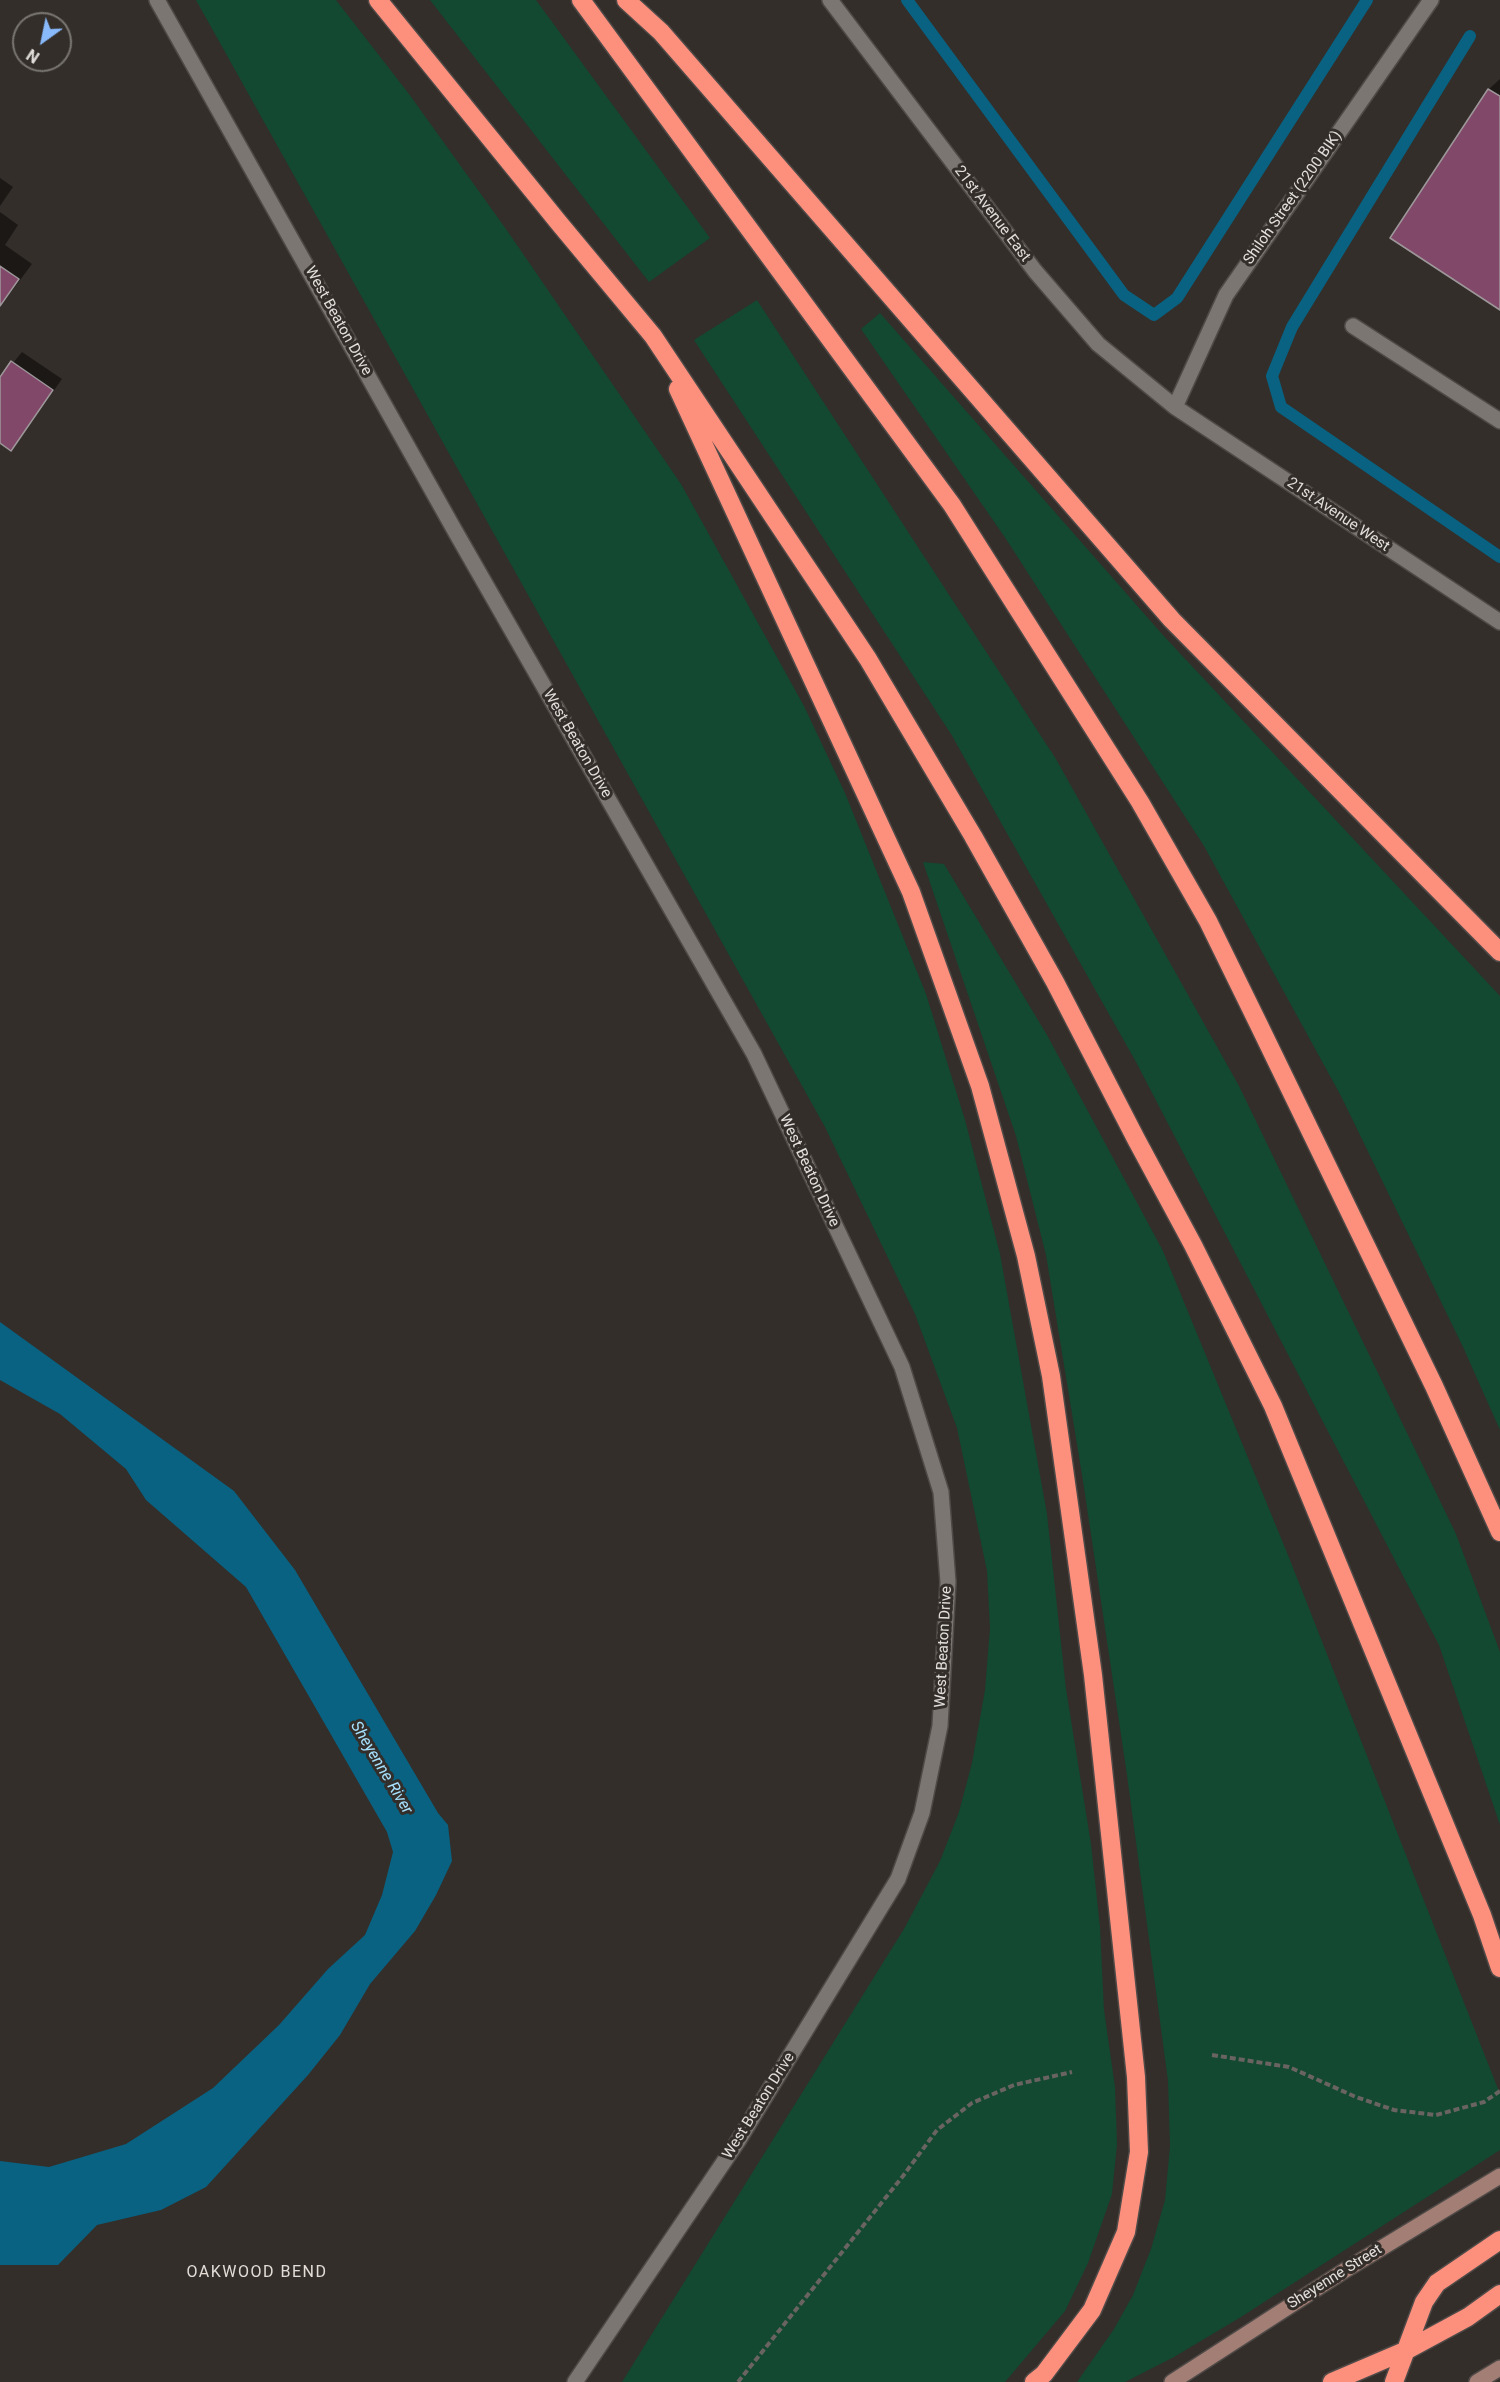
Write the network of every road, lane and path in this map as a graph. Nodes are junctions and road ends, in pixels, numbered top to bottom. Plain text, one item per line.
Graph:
1 (157, 0) edge
2 (378, 0) edge
3 (581, 0) edge
4 (626, 0) edge
5 (830, 0) edge
6 (1431, 0) edge
7 (1353, 326) dead end
8 (653, 336) junction
9 (1175, 407) junction
10 (1500, 421) edge
11 (1500, 622) edge
12 (1500, 952) edge
13 (1500, 1532) edge
14 (1500, 1968) edge
15 (1212, 2055) dead end
16 (1072, 2072) dead end
17 (1500, 2091) edge
18 (1500, 2176) edge
19 (1500, 2240) edge
20 (1500, 2294) edge
21 (1407, 2350) junction
22 (1500, 2368) edge
23 (574, 2382) edge
24 (738, 2382) edge
25 (1034, 2382) edge
26 (1172, 2382) edge
27 (1332, 2382) edge
28 (1394, 2382) edge
29 (1477, 2382) edge

1 - 23 street, West Beaton Drive
2 - 8 highway
3 - 13 highway
4 - 12 highway
5 - 9 street, 21st Avenue East
6 - 9 street, Shiloh Street (2200 BIK)
7 - 10 street
8 - 14 highway
8 - 25 highway
9 - 11 street, 21st Avenue West
15 - 17 path
16 - 24 path
18 - 26 main road, Sheyenne Street
19 - 21 highway
20 - 21 highway
21 - 27 highway
21 - 28 highway
22 - 29 main road

